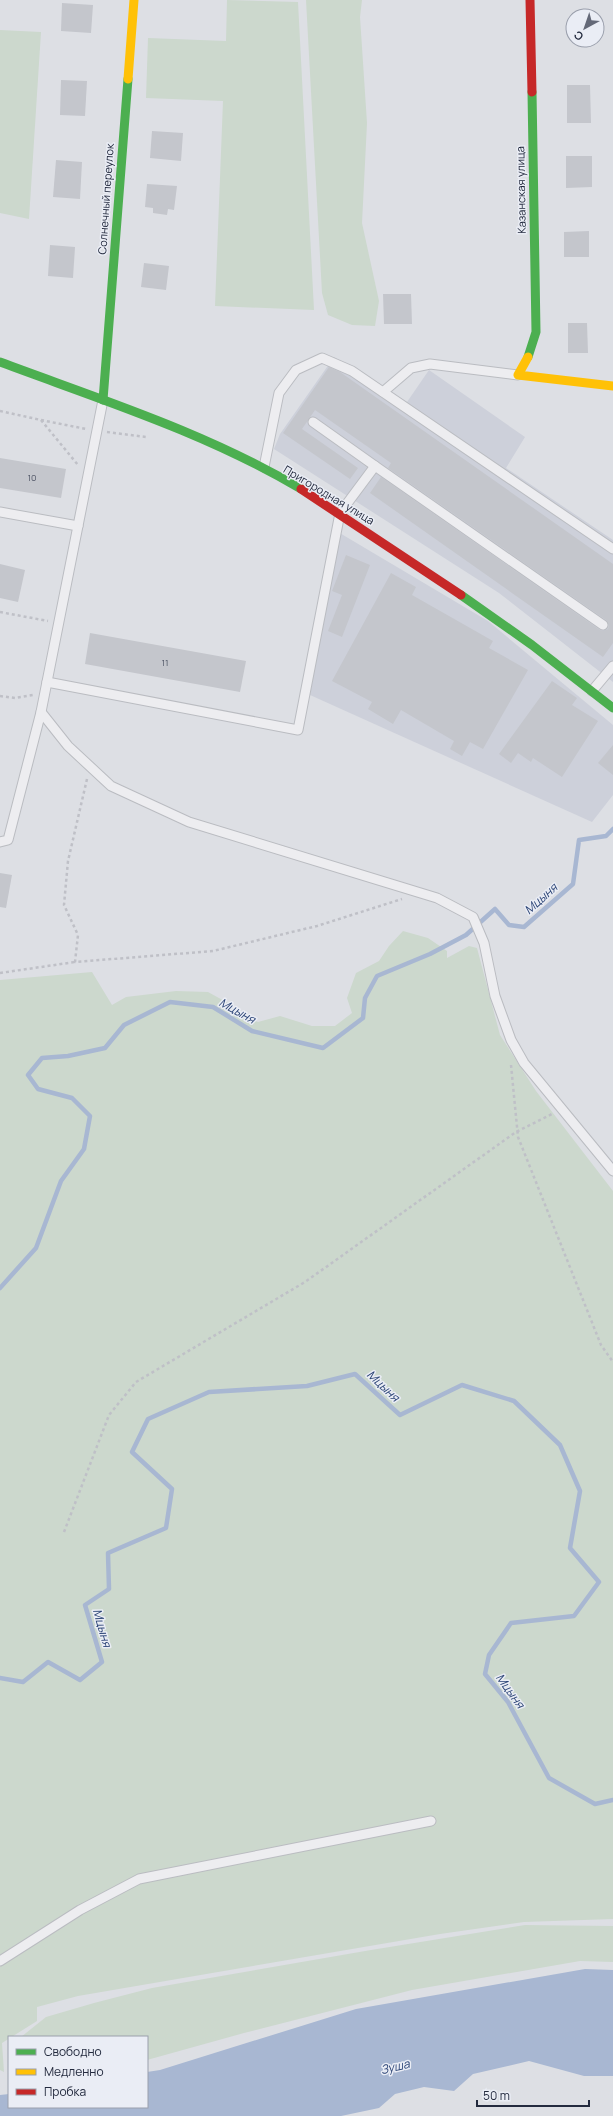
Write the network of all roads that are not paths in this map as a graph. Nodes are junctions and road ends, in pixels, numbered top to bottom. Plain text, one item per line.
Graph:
1 (134, 0) edge
2 (530, 0) edge
3 (0, 362) edge
4 (518, 375) junction
5 (613, 386) edge
6 (383, 392) junction
7 (103, 400) junction
8 (313, 422) dead end
9 (375, 466) junction
10 (263, 469) junction
11 (0, 512) edge
12 (340, 513) junction
13 (78, 526) junction
14 (613, 549) edge
15 (603, 625) dead end
16 (613, 666) edge
17 (47, 682) junction
18 (592, 691) junction
19 (613, 708) edge
20 (41, 712) junction
21 (0, 842) edge
22 (613, 1171) edge
23 (431, 1821) dead end
24 (2, 1957) edge

1 - 7 street, Солнечный переулок
2 - 4 street, Казанская улица
3 - 7 street, Пригородная улица
4 - 5 street
4 - 6 lane
6 - 10 lane
6 - 14 lane
7 - 10 street, Пригородная улица
7 - 13 lane
8 - 9 lane
9 - 12 lane
9 - 15 lane
10 - 12 street, Пригородная улица
11 - 13 lane
12 - 17 lane
12 - 18 street, Пригородная улица
13 - 17 lane
16 - 18 lane
17 - 20 lane
18 - 19 street, Пригородная улица
20 - 21 lane
20 - 22 lane
23 - 24 lane

